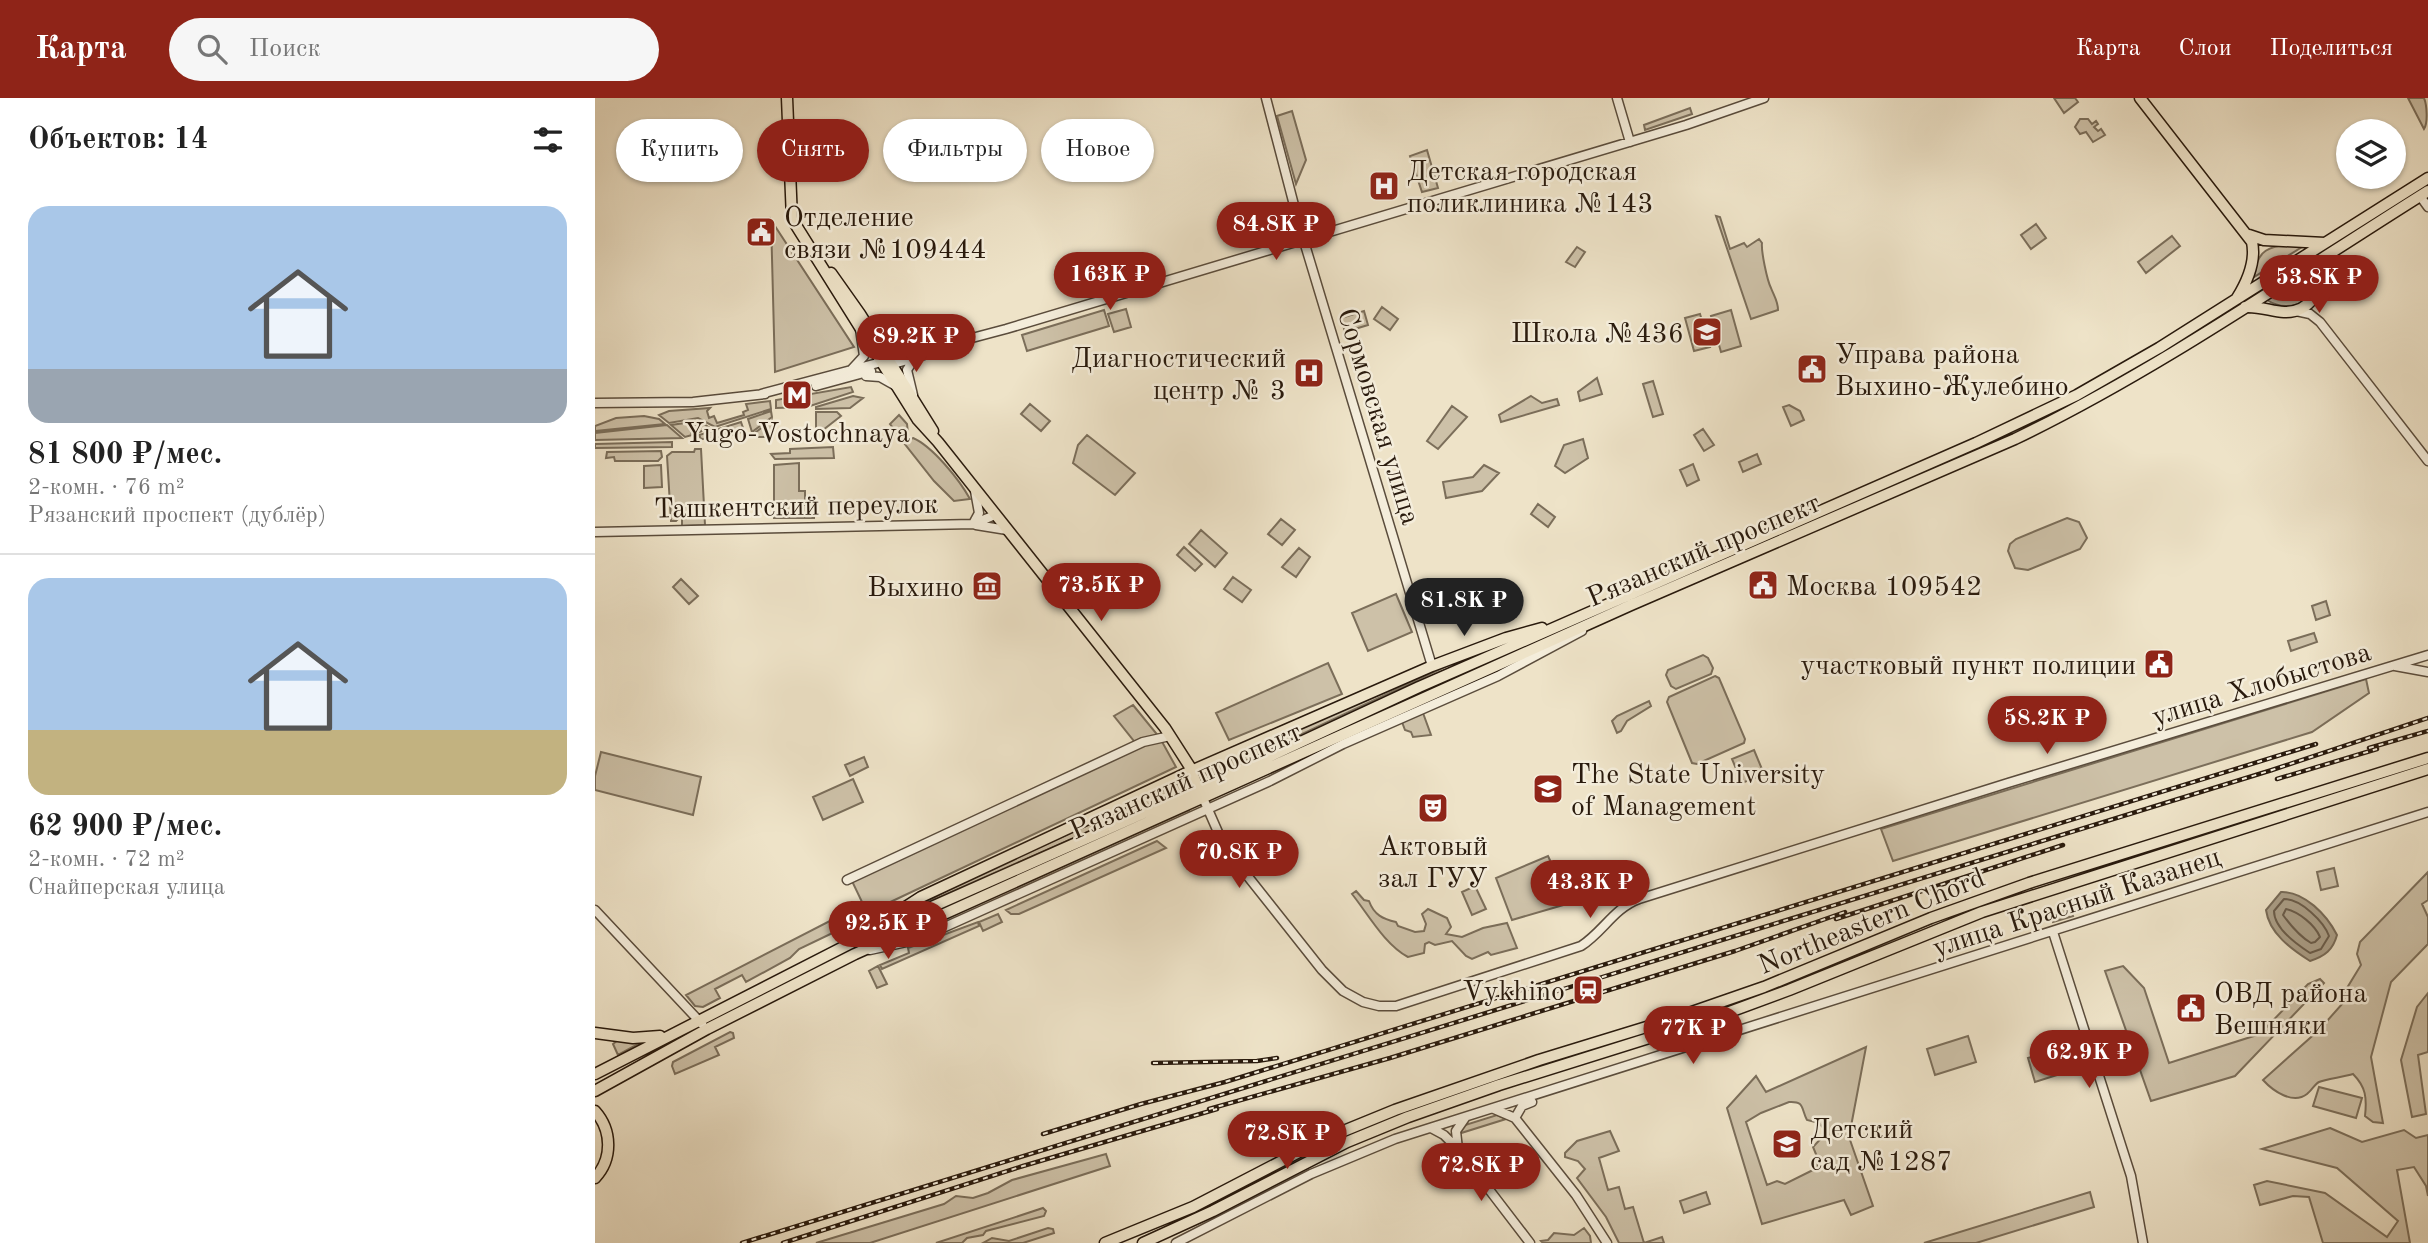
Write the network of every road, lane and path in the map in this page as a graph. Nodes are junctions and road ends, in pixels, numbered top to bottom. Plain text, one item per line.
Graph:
1 (787, 98) edge
2 (1266, 98) edge
3 (1617, 98) edge
4 (1763, 98) edge
5 (2140, 98) edge
6 (1630, 142) junction
7 (2428, 178) edge
8 (2424, 193) edge
9 (2428, 207) edge
10 (2249, 235) junction
11 (1303, 240) junction
12 (2277, 240) junction
13 (2295, 240) junction
14 (2326, 243) junction
15 (2312, 251) junction
16 (2331, 253) junction
17 (2319, 260) junction
18 (2250, 267) junction
19 (2321, 286) junction
20 (2254, 294) junction
21 (2239, 303) junction
22 (2275, 310) junction
23 (2295, 310) junction
24 (2320, 321) junction
25 (865, 328) junction
26 (915, 355) junction
27 (887, 363) junction
28 (848, 375) junction
29 (897, 387) junction
30 (914, 399) junction
31 (595, 404) edge
32 (938, 442) junction
33 (2428, 461) edge
34 (975, 489) junction
35 (995, 515) junction
36 (973, 524) junction
37 (1007, 530) junction
38 (595, 533) edge
39 (1583, 616) junction
40 (2428, 655) edge
41 (1432, 666) junction
42 (2395, 666) junction
43 (2428, 672) edge
44 (1170, 736) junction
45 (2428, 758) edge
46 (2428, 769) edge
47 (1192, 771) junction
48 (1203, 799) junction
49 (2428, 813) edge
50 (847, 880) dead end
51 (595, 910) edge
52 (2053, 932) junction
53 (855, 941) junction
54 (699, 1020) junction
55 (707, 1029) junction
56 (1738, 1031) junction
57 (595, 1033) edge
58 (671, 1035) junction
59 (595, 1074) edge
60 (595, 1091) edge
61 (1492, 1108) junction
62 (595, 1111) edge
63 (1465, 1118) junction
64 (1515, 1118) junction
65 (1431, 1128) junction
66 (1458, 1149) junction
67 (595, 1178) edge
68 (1603, 1240) edge
69 (1106, 1243) edge
70 (1143, 1243) edge
71 (1176, 1243) edge
72 (1530, 1243) edge
73 (2143, 1243) edge

1 - 25 main road
2 - 11 street, Сормовская улица
3 - 6 street
4 - 6 street
5 - 10 main road
6 - 11 street
7 - 14 main road, Рязанский проспект
8 - 9 street
8 - 16 main road, Рязанский проспект
10 - 12 main road
10 - 18 main road
11 - 26 street
11 - 41 street, Сормовская улица
12 - 13 main road
12 - 18 main road
13 - 14 main road
13 - 15 main road
14 - 15 main road, Рязанский проспект
15 - 17 main road
15 - 20 main road, Рязанский проспект
16 - 17 main road, Рязанский проспект
16 - 19 main road
17 - 19 main road
17 - 20 main road, Рязанский проспект
18 - 20 main road
18 - 21 main road
19 - 23 main road
19 - 24 street
20 - 21 main road, Рязанский проспект
20 - 22 main road
21 - 22 main road
21 - 39 main road, Рязанский проспект
21 - 48 main road, Рязанский проспект
22 - 23 main road
23 - 24 street
24 - 33 street
25 - 26 street
25 - 27 main road
25 - 28 street
26 - 27 street
26 - 30 street
27 - 28 street
27 - 29 main road
27 - 30 main road
28 - 29 street
28 - 31 street
29 - 32 main road
30 - 32 main road
32 - 34 main road
34 - 35 main road
34 - 36 street
35 - 36 street, Ташкентский переулок
35 - 37 main road
36 - 37 street
36 - 38 street, Ташкентский переулок
37 - 44 main road
39 - 41 main road
39 - 48 main road, Рязанский проспект
40 - 42 street, улица Хлобыстова
41 - 47 main road
42 - 43 street, улица Хлобыстова
42 - 48 street, улица Хлобыстова
44 - 47 main road
44 - 50 street
45 - 69 main road, Northeastern Chord
46 - 70 main road, Northeastern Chord
47 - 48 main road
47 - 53 main road
48 - 53 main road, Рязанский проспект
48 - 55 main road, Рязанский проспект
49 - 52 street, улица Красный Казанец
51 - 54 street
52 - 56 street, улица Красный Казанец
52 - 73 street
53 - 54 main road, Рязанский проспект
54 - 55 street
54 - 58 main road, Рязанский проспект
55 - 60 main road, Рязанский проспект
56 - 61 street, улица Красный Казанец
56 - 64 street, улица Красный Казанец
57 - 58 main road
58 - 59 main road, Рязанский проспект
61 - 63 street, улица Красный Казанец
61 - 64 street
62 - 67 main road
63 - 65 street, улица Красный Казанец
63 - 66 street
64 - 68 street
65 - 66 street
65 - 71 street, улица Красный Казанец
66 - 72 street

